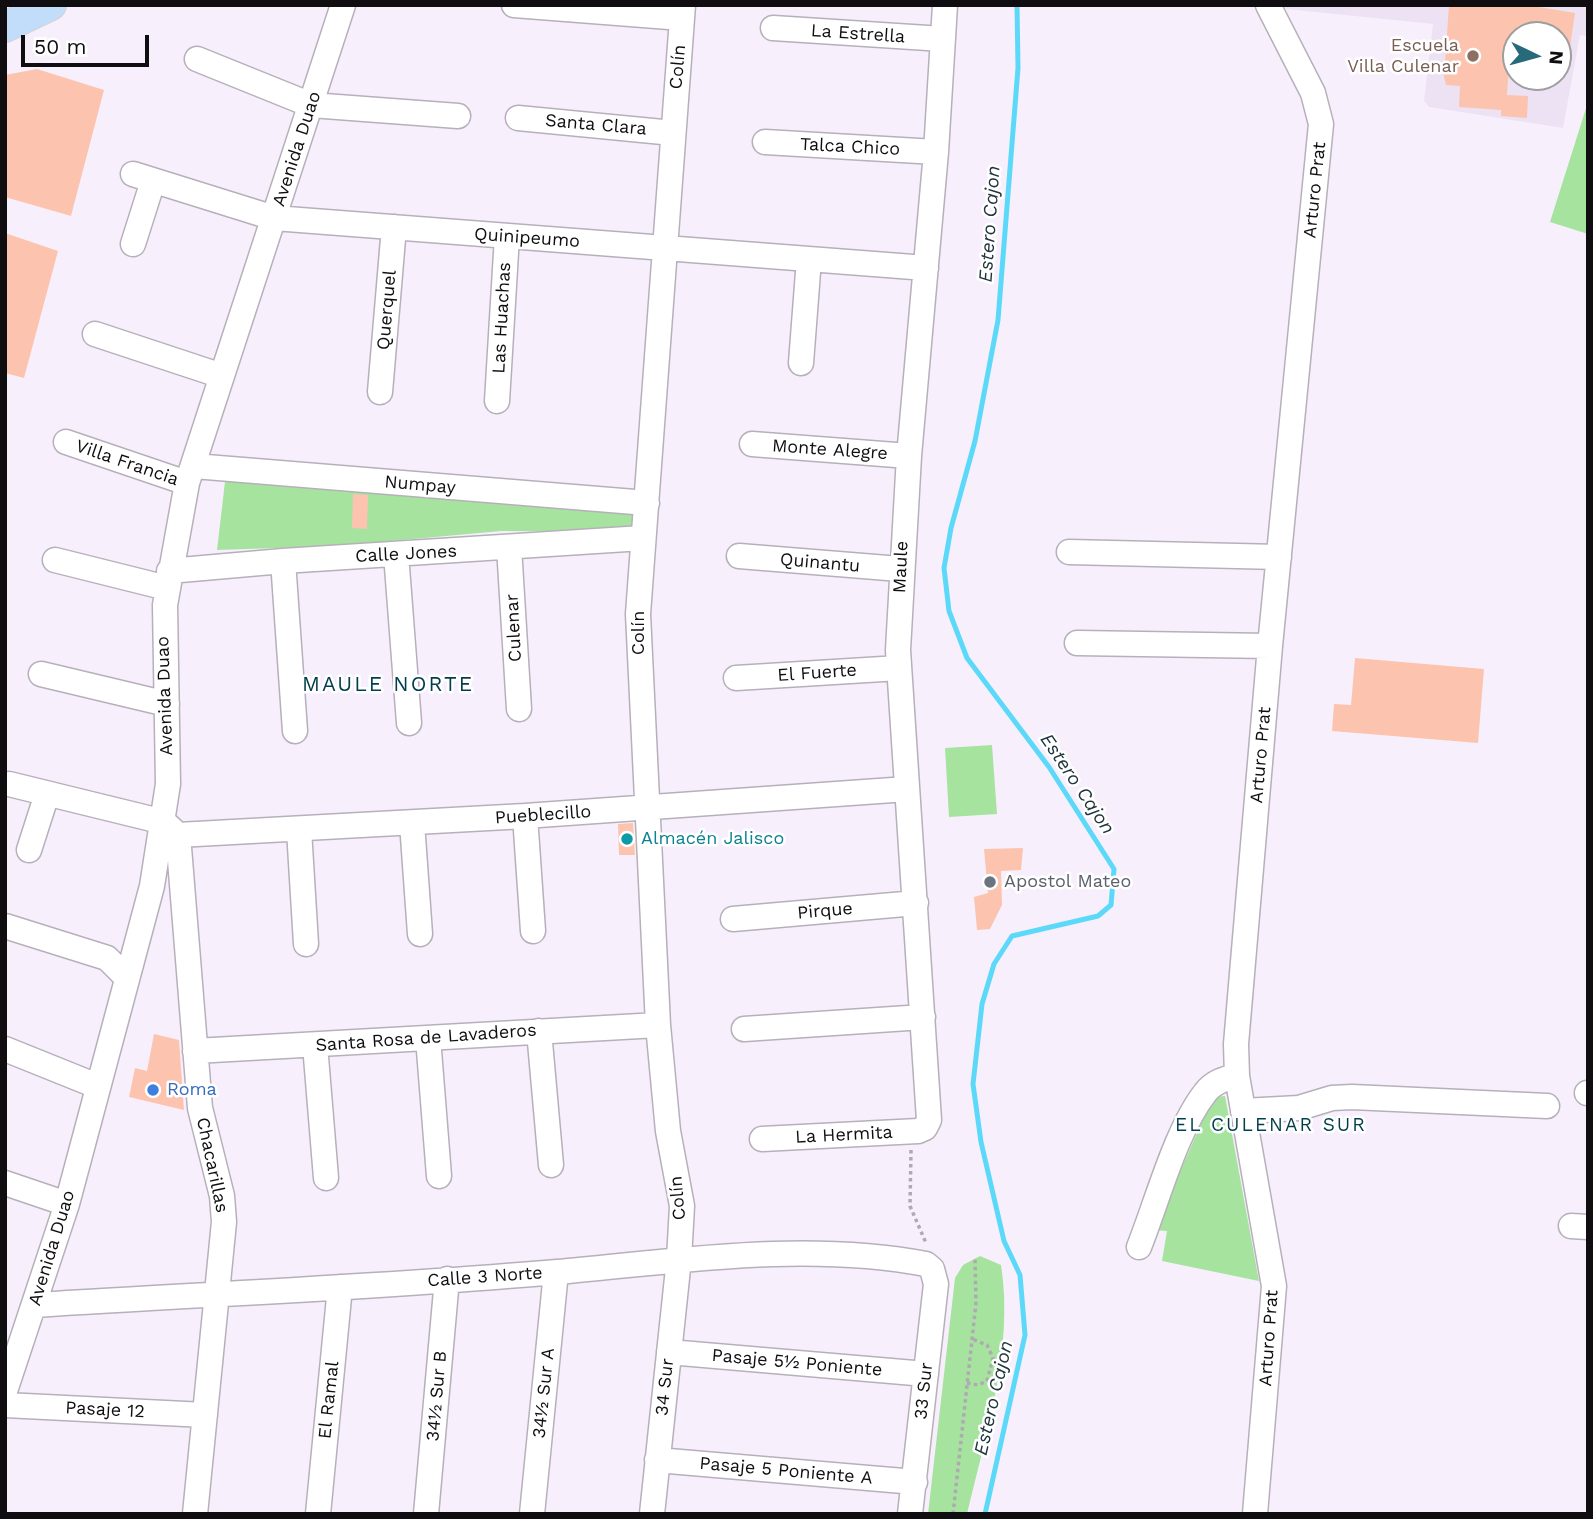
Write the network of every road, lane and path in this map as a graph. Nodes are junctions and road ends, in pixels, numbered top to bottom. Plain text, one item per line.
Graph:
1 (36, 5) edge
2 (51, 5) edge
3 (343, 5) edge
4 (514, 5) edge
5 (945, 5) edge
6 (1268, 5) edge
7 (682, 12) edge
8 (5, 26) edge
9 (773, 28) dead end
10 (943, 39) junction
11 (197, 59) dead end
12 (312, 105) junction
13 (458, 116) dead end
14 (519, 118) dead end
15 (673, 132) junction
16 (765, 142) dead end
17 (936, 152) junction
18 (274, 218) junction
19 (394, 228) junction
20 (507, 236) junction
21 (133, 244) dead end
22 (664, 248) junction
23 (809, 259) junction
24 (926, 268) junction
25 (95, 334) dead end
26 (801, 363) dead end
27 (222, 376) junction
28 (380, 392) dead end
29 (497, 401) dead end
30 (66, 442) dead end
31 (752, 444) dead end
32 (909, 456) junction
33 (190, 475) junction
34 (647, 503) junction
35 (643, 538) junction
36 (509, 547) junction
37 (1069, 552) dead end
38 (396, 554) junction
39 (739, 556) dead end
40 (1279, 557) junction
41 (55, 560) dead end
42 (283, 561) junction
43 (901, 569) junction
44 (168, 580) junction
45 (1077, 643) dead end
46 (1270, 646) junction
47 (899, 668) junction
48 (41, 674) dead end
49 (736, 678) dead end
50 (167, 704) junction
51 (519, 709) dead end
52 (409, 723) dead end
53 (295, 731) dead end
54 (9, 784) dead end
55 (907, 789) junction
56 (47, 794) junction
57 (645, 807) junction
58 (526, 816) junction
59 (412, 823) junction
60 (171, 828) junction
61 (299, 830) junction
62 (29, 850) dead end
63 (916, 903) junction
64 (733, 919) dead end
65 (5, 926) edge
66 (533, 931) dead end
67 (421, 934) dead end
68 (306, 944) dead end
69 (127, 978) junction
70 (923, 1017) junction
71 (658, 1025) junction
72 (744, 1029) dead end
73 (539, 1031) junction
74 (428, 1038) junction
75 (315, 1045) junction
76 (5, 1048) edge
77 (195, 1051) junction
78 (1237, 1076) junction
79 (97, 1086) junction
80 (1547, 1106) dead end
81 (1242, 1111) junction
82 (925, 1128) junction
83 (762, 1139) dead end
84 (551, 1165) dead end
85 (439, 1176) dead end
86 (326, 1178) dead end
87 (5, 1184) edge
88 (67, 1204) junction
89 (1139, 1247) dead end
90 (679, 1259) junction
91 (975, 1259) dead end
92 (932, 1269) junction
93 (556, 1272) junction
94 (447, 1279) junction
95 (340, 1287) junction
96 (217, 1294) junction
97 (35, 1305) junction
98 (972, 1339) junction
99 (669, 1352) junction
100 (926, 1374) junction
101 (967, 1382) junction
102 (5, 1391) edge
103 (5, 1405) edge
104 (205, 1415) junction
105 (657, 1461) junction
106 (915, 1482) junction
107 (195, 1514) edge
108 (318, 1514) edge
109 (426, 1514) edge
110 (533, 1514) edge
111 (652, 1514) edge
112 (910, 1514) edge
113 (953, 1514) edge
114 (1255, 1514) edge

1 - 8 main road
2 - 8 main road
3 - 12 street, Avenida Duao
4 - 7 street
5 - 10 street, Maule
6 - 40 street, Arturo Prat
7 - 15 street, Colín
9 - 10 street, La Estrella
10 - 17 street, Maule
11 - 12 street
12 - 13 street
12 - 18 street, Avenida Duao
14 - 15 street, Santa Clara
15 - 22 street, Colín
16 - 17 street, Talca Chico
17 - 24 street, Maule
18 - 19 street, Quinipeumo
18 - 21 street, Quinipeumo
18 - 27 street, Avenida Duao
19 - 20 street, Quinipeumo
19 - 28 street, Querquel
20 - 22 street, Quinipeumo
20 - 29 street, Las Huachas
22 - 23 street, Quinipeumo
22 - 34 street, Colín
23 - 24 street, Quinipeumo
23 - 26 street
24 - 32 street, Maule
25 - 27 street
27 - 33 street, Avenida Duao
30 - 33 street, Villa Francia
31 - 32 street, Monte Alegre
32 - 43 street, Maule
33 - 34 street, Numpay
33 - 44 street, Avenida Duao
34 - 35 street, Colín
35 - 36 street, Calle Jones
35 - 57 street, Colín
36 - 38 street, Calle Jones
36 - 51 street, Culenar
37 - 40 street
38 - 42 street, Calle Jones
38 - 52 street
39 - 43 street, Quinantu
40 - 46 street, Arturo Prat
41 - 44 street, Calle Jones
42 - 44 street, Calle Jones
42 - 53 street
43 - 47 street, Maule
44 - 50 street, Avenida Duao
45 - 46 street
46 - 78 street, Arturo Prat
47 - 49 street, El Fuerte
47 - 55 street, Maule
48 - 50 street
50 - 60 street, Avenida Duao
54 - 56 street, Pueblecillo
55 - 57 street, Pueblecillo
55 - 63 street, Maule
56 - 60 street, Pueblecillo
56 - 62 street
57 - 58 street, Pueblecillo
57 - 71 street, Colín
58 - 59 street, Pueblecillo
58 - 66 street
59 - 61 street, Pueblecillo
59 - 67 street
60 - 61 street, Pueblecillo
60 - 69 street, Avenida Duao
60 - 77 street, Chacarillas
61 - 68 street
63 - 64 street, Pirque
63 - 70 street, Maule
65 - 69 street
69 - 79 street, Avenida Duao
70 - 72 street
70 - 82 street, Maule
71 - 73 street, Santa Rosa de Lavaderos
71 - 90 street, Colín
73 - 74 street, Santa Rosa de Lavaderos
73 - 84 street
74 - 75 street, Santa Rosa de Lavaderos
74 - 85 street
75 - 77 street, Santa Rosa de Lavaderos
75 - 86 street
76 - 79 street
77 - 96 street, Chacarillas
78 - 81 street, Arturo Prat
78 - 89 street
79 - 88 street, Avenida Duao
80 - 81 street
81 - 114 street, Arturo Prat
82 - 83 street, La Hermita
82 - 92 path
87 - 88 street
88 - 97 street, Avenida Duao
90 - 92 street, Calle 3 Norte
90 - 93 street, Calle 3 Norte
90 - 99 street, 34 Sur
91 - 98 path
92 - 100 street, 33 Sur
93 - 94 street, Calle 3 Norte
93 - 110 street, 34½ Sur A
94 - 95 street, Calle 3 Norte
94 - 109 street, 34½ Sur B
95 - 96 street, Calle 3 Norte
95 - 108 street, El Ramal
96 - 97 street, Calle 3 Norte
96 - 104 street, Chacarillas
97 - 102 street, Avenida Duao
98 - 101 path
98 - 101 path
99 - 100 street, Pasaje 5½ Poniente
99 - 105 street, 34 Sur
100 - 106 street, 33 Sur
101 - 113 path
103 - 104 street, Pasaje 12
104 - 107 street, Chacarillas
105 - 106 street, Pasaje 5 Poniente A
105 - 111 street, 34 Sur
106 - 112 street, 33 Sur

